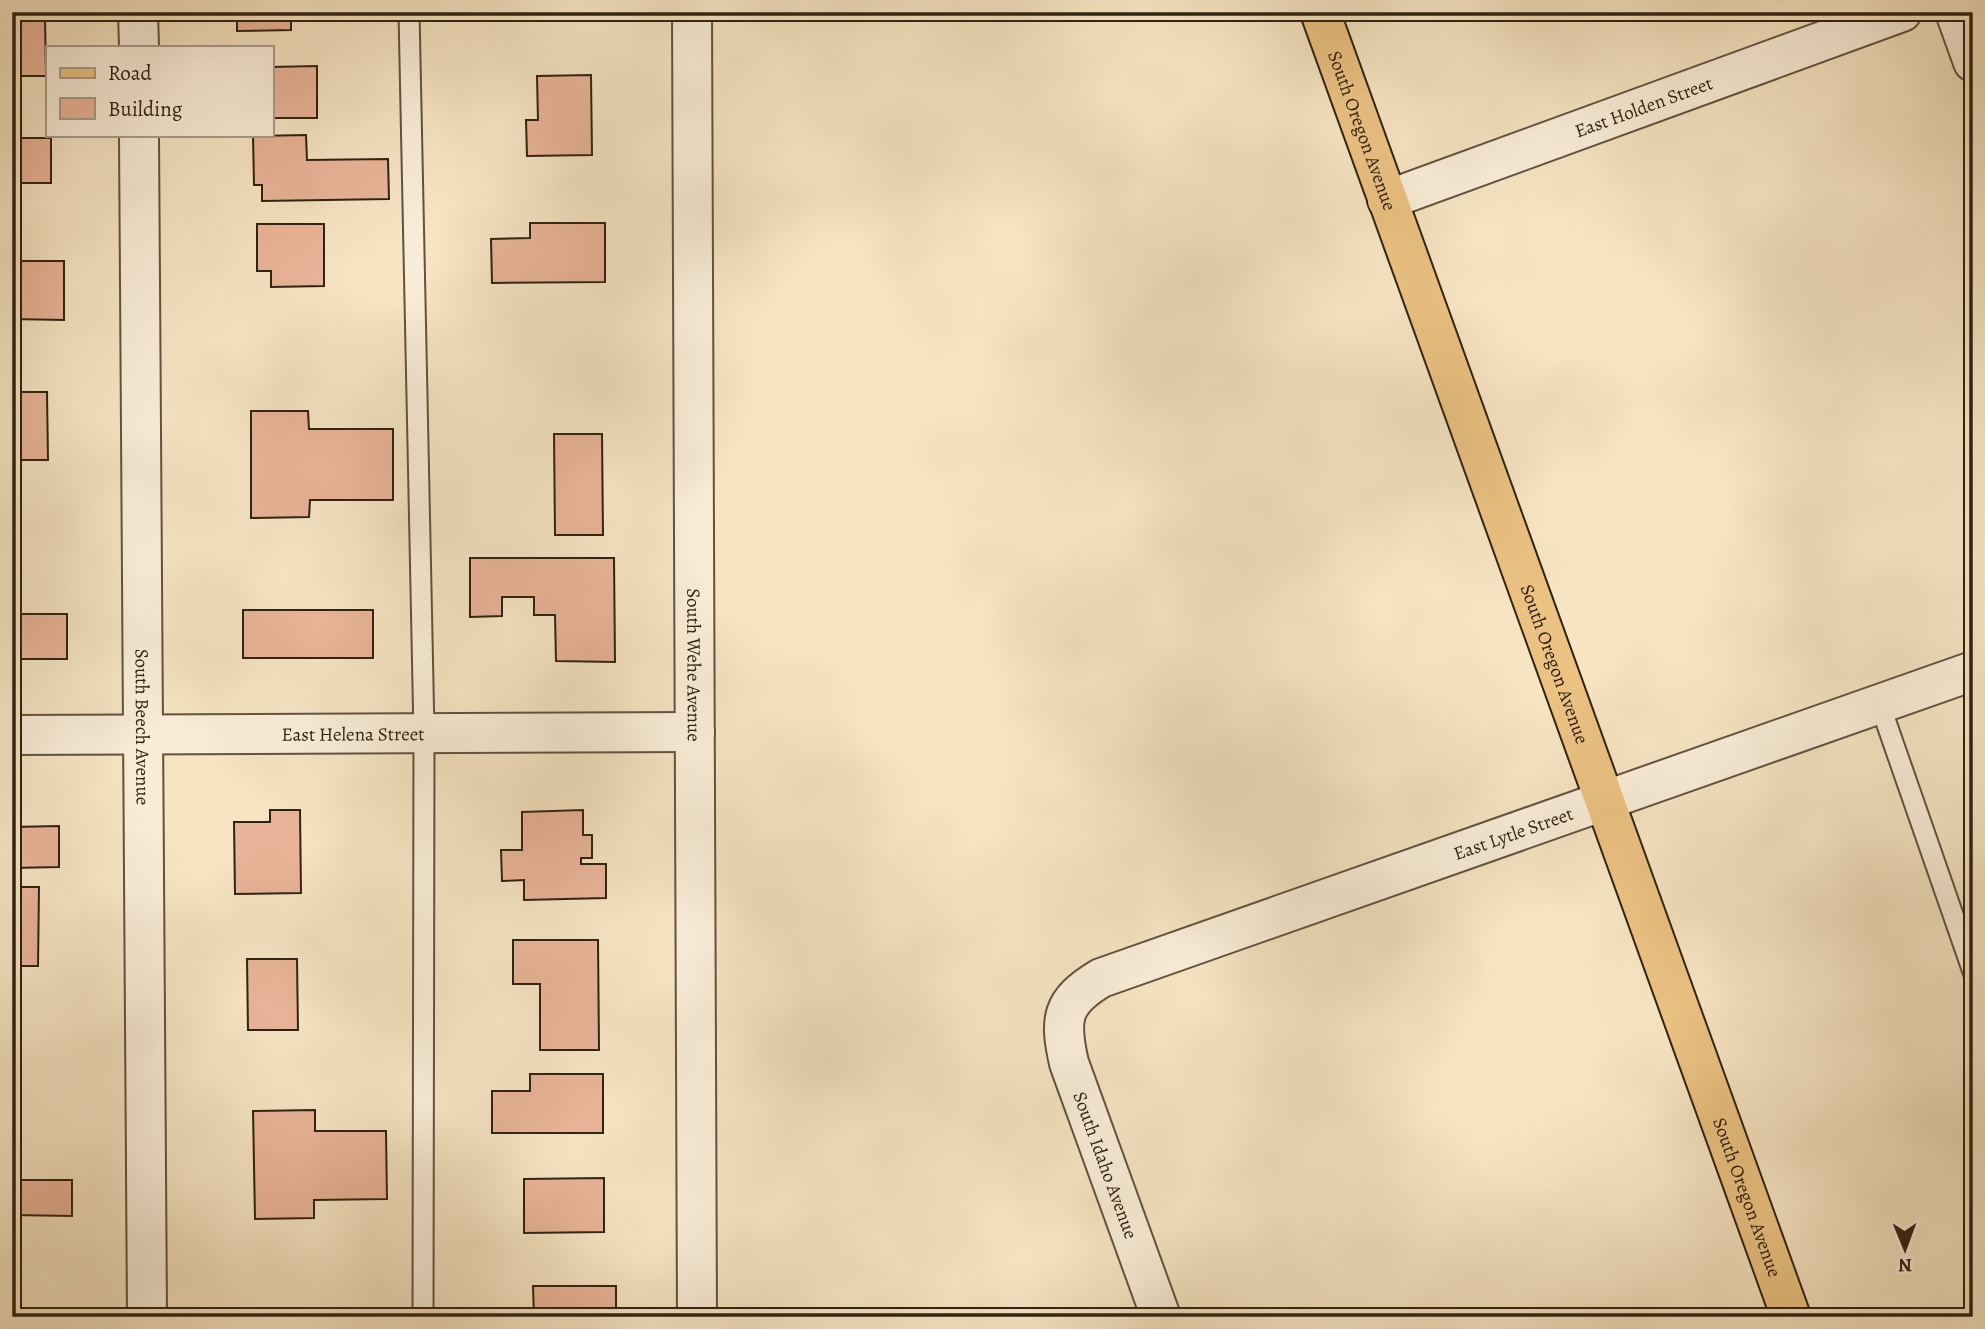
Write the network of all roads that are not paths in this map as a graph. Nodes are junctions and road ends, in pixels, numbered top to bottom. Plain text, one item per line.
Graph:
1 (138, 12) edge
2 (409, 12) edge
3 (692, 12) edge
4 (1320, 12) edge
5 (1902, 12) edge
6 (1955, 12) edge
7 (138, 46) edge
8 (1973, 62) edge
9 (139, 136) edge
10 (1387, 200) junction
11 (1973, 671) edge
12 (1879, 702) junction
13 (695, 732) junction
14 (424, 733) junction
15 (144, 734) junction
16 (12, 735) edge
17 (1605, 799) junction
18 (1973, 972) edge
19 (1066, 1010) joint
20 (147, 1317) edge
21 (423, 1317) edge
22 (697, 1317) edge
23 (1161, 1317) edge
24 (1791, 1317) edge

1 - 7 street
2 - 14 lane
3 - 13 street, South Wehe Avenue
4 - 10 main road, South Oregon Avenue
5 - 10 street, East Holden Street
6 - 8 street
9 - 15 street, South Beech Avenue
10 - 17 main road, South Oregon Avenue
11 - 12 street, East Lytle Street
12 - 17 street, East Lytle Street
12 - 18 lane
13 - 14 street, East Helena Street
13 - 22 street, South Wehe Avenue
14 - 15 street, East Helena Street
14 - 21 lane
15 - 16 street, East Helena Street
15 - 20 street, South Beech Avenue
17 - 19 street, East Lytle Street
17 - 24 main road, South Oregon Avenue
19 - 23 street, South Idaho Avenue

